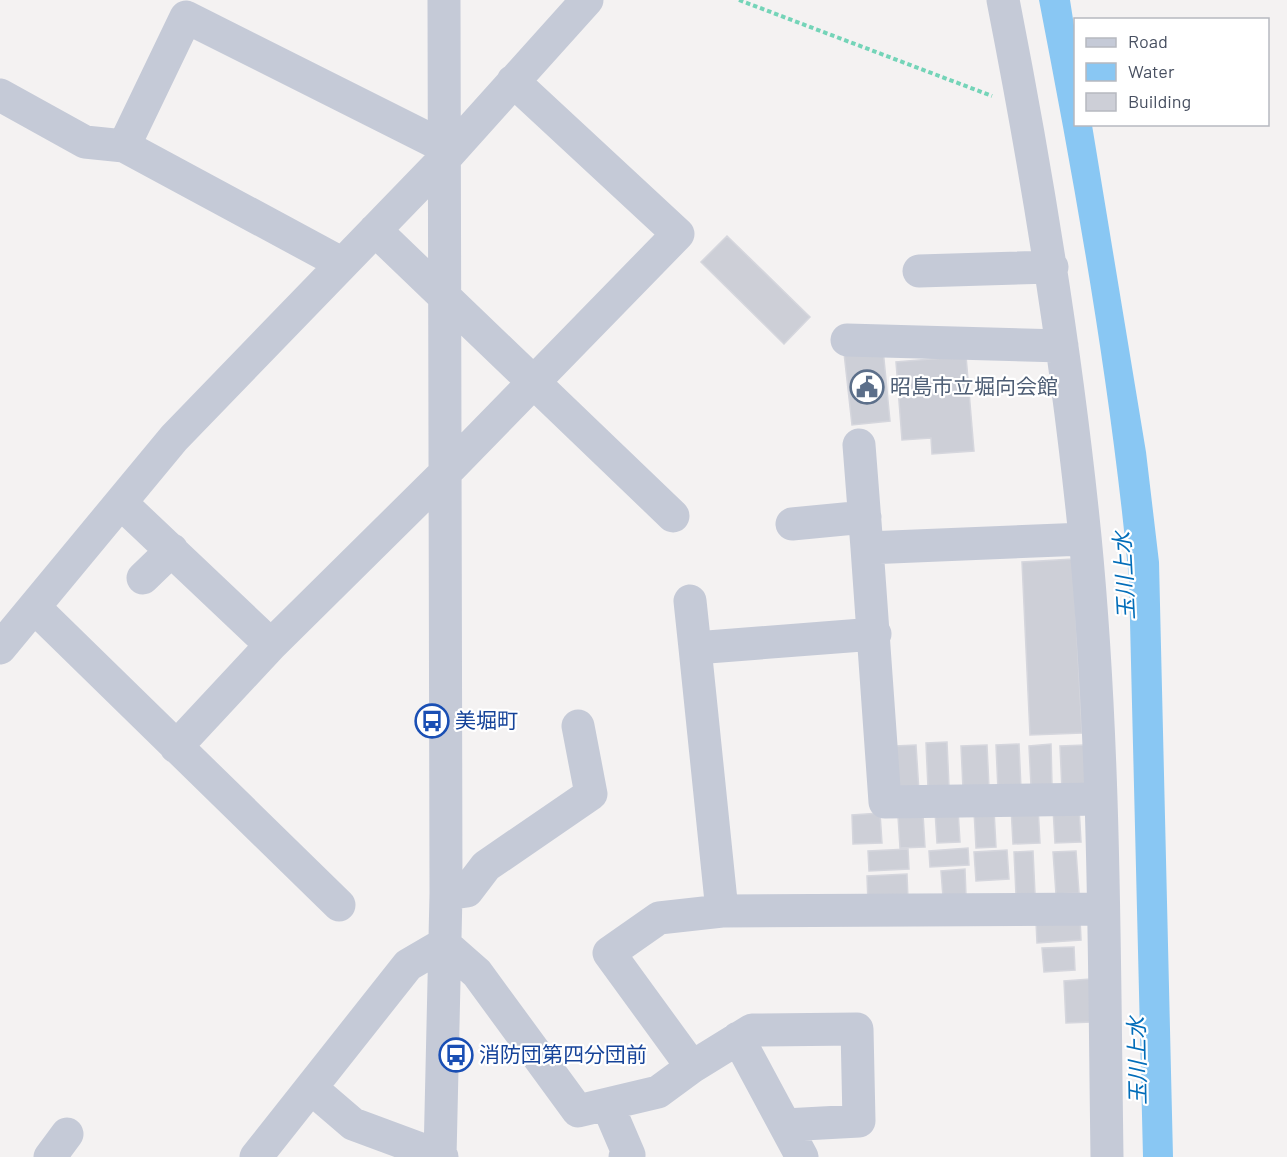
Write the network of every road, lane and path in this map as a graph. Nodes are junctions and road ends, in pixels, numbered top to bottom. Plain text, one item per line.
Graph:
1 (444, 0) edge
2 (587, 0) edge
3 (739, 0) edge
4 (1003, 0) edge
5 (513, 81) junction
6 (0, 95) edge
7 (1024, 108) junction
8 (124, 146) junction
9 (445, 152) junction
10 (375, 230) junction
11 (341, 263) junction
12 (1052, 267) junction
13 (919, 271) dead end
14 (446, 298) junction
15 (847, 340) dead end
16 (1062, 346) junction
17 (533, 381) junction
18 (859, 445) dead end
19 (446, 472) junction
20 (121, 503) junction
21 (672, 516) dead end
22 (792, 524) dead end
23 (866, 532) junction
24 (1085, 539) junction
25 (172, 550) junction
26 (143, 578) dead end
27 (690, 601) dead end
28 (34, 607) junction
29 (875, 634) junction
30 (271, 645) junction
31 (0, 648) edge
32 (695, 648) junction
33 (578, 726) dead end
34 (176, 747) junction
35 (1101, 799) junction
36 (333, 888) dead end
37 (446, 894) junction
38 (1103, 909) junction
39 (722, 910) junction
40 (444, 944) junction
41 (738, 1038) junction
42 (692, 1067) junction
43 (311, 1088) junction
44 (608, 1106) junction
45 (785, 1125) junction
46 (256, 1157) edge
47 (441, 1157) edge
48 (625, 1157) edge
49 (802, 1157) edge
50 (1107, 1157) edge

1 - 9 street
2 - 5 street
3 - 7 path
4 - 7 street
5 - 9 street
5 - 17 street
6 - 8 street
7 - 12 street
8 - 9 street
8 - 11 street
9 - 10 street
9 - 14 street
10 - 11 street
10 - 14 street
11 - 20 street
12 - 13 street
12 - 16 street
14 - 17 street
14 - 19 street
15 - 16 street
16 - 24 street
17 - 19 street
17 - 21 street
18 - 23 street
19 - 30 street
19 - 37 street
20 - 25 street
20 - 28 street
22 - 23 street
23 - 24 street
23 - 29 street
24 - 35 street
25 - 26 street
25 - 30 street
27 - 32 street
28 - 31 street
28 - 34 street
29 - 32 street
29 - 35 street
30 - 34 street
32 - 39 street
33 - 37 street
34 - 36 street
35 - 38 street
37 - 40 street
38 - 39 street
38 - 50 street
39 - 42 street
40 - 43 street
40 - 44 street
40 - 47 street
41 - 42 street
41 - 45 street
41 - 45 street
42 - 44 street
43 - 46 street
43 - 47 street
44 - 48 street
45 - 49 street

